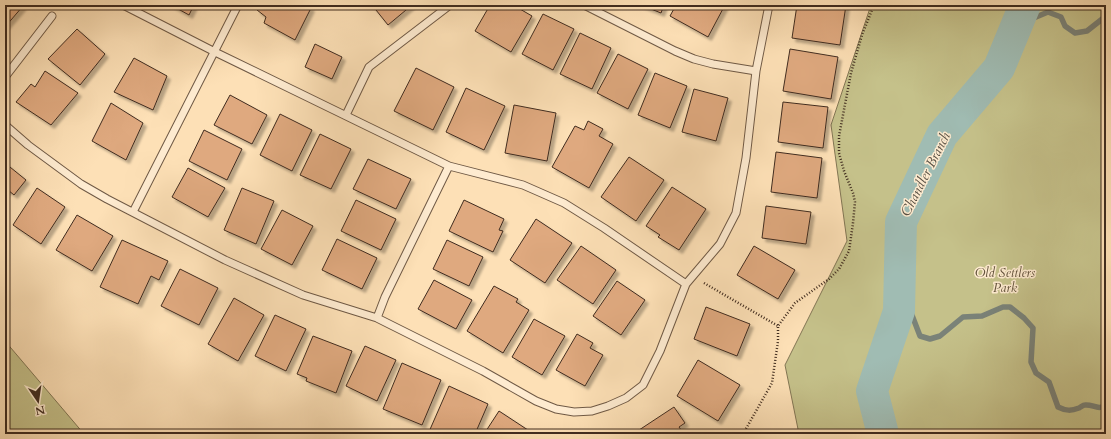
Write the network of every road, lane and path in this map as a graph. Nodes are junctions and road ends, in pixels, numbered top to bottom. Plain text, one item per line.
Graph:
1 (123, 5) edge
2 (238, 5) edge
3 (450, 5) edge
4 (584, 5) edge
5 (769, 5) edge
6 (874, 5) edge
7 (52, 16) dead end
8 (215, 52) junction
9 (756, 71) junction
10 (5, 77) edge
11 (346, 115) junction
12 (5, 125) edge
13 (449, 166) junction
14 (133, 212) junction
15 (693, 276) junction
16 (686, 284) junction
17 (377, 318) junction
18 (778, 326) junction
19 (743, 434) edge

1 - 8 lane
2 - 8 lane
3 - 11 lane
4 - 9 lane
5 - 9 lane
6 - 18 path
7 - 10 lane
8 - 11 lane
8 - 14 lane
9 - 15 lane
11 - 13 lane
12 - 14 lane
13 - 16 lane
13 - 17 lane
14 - 17 lane
15 - 16 lane
15 - 18 path
16 - 17 lane
18 - 19 path

